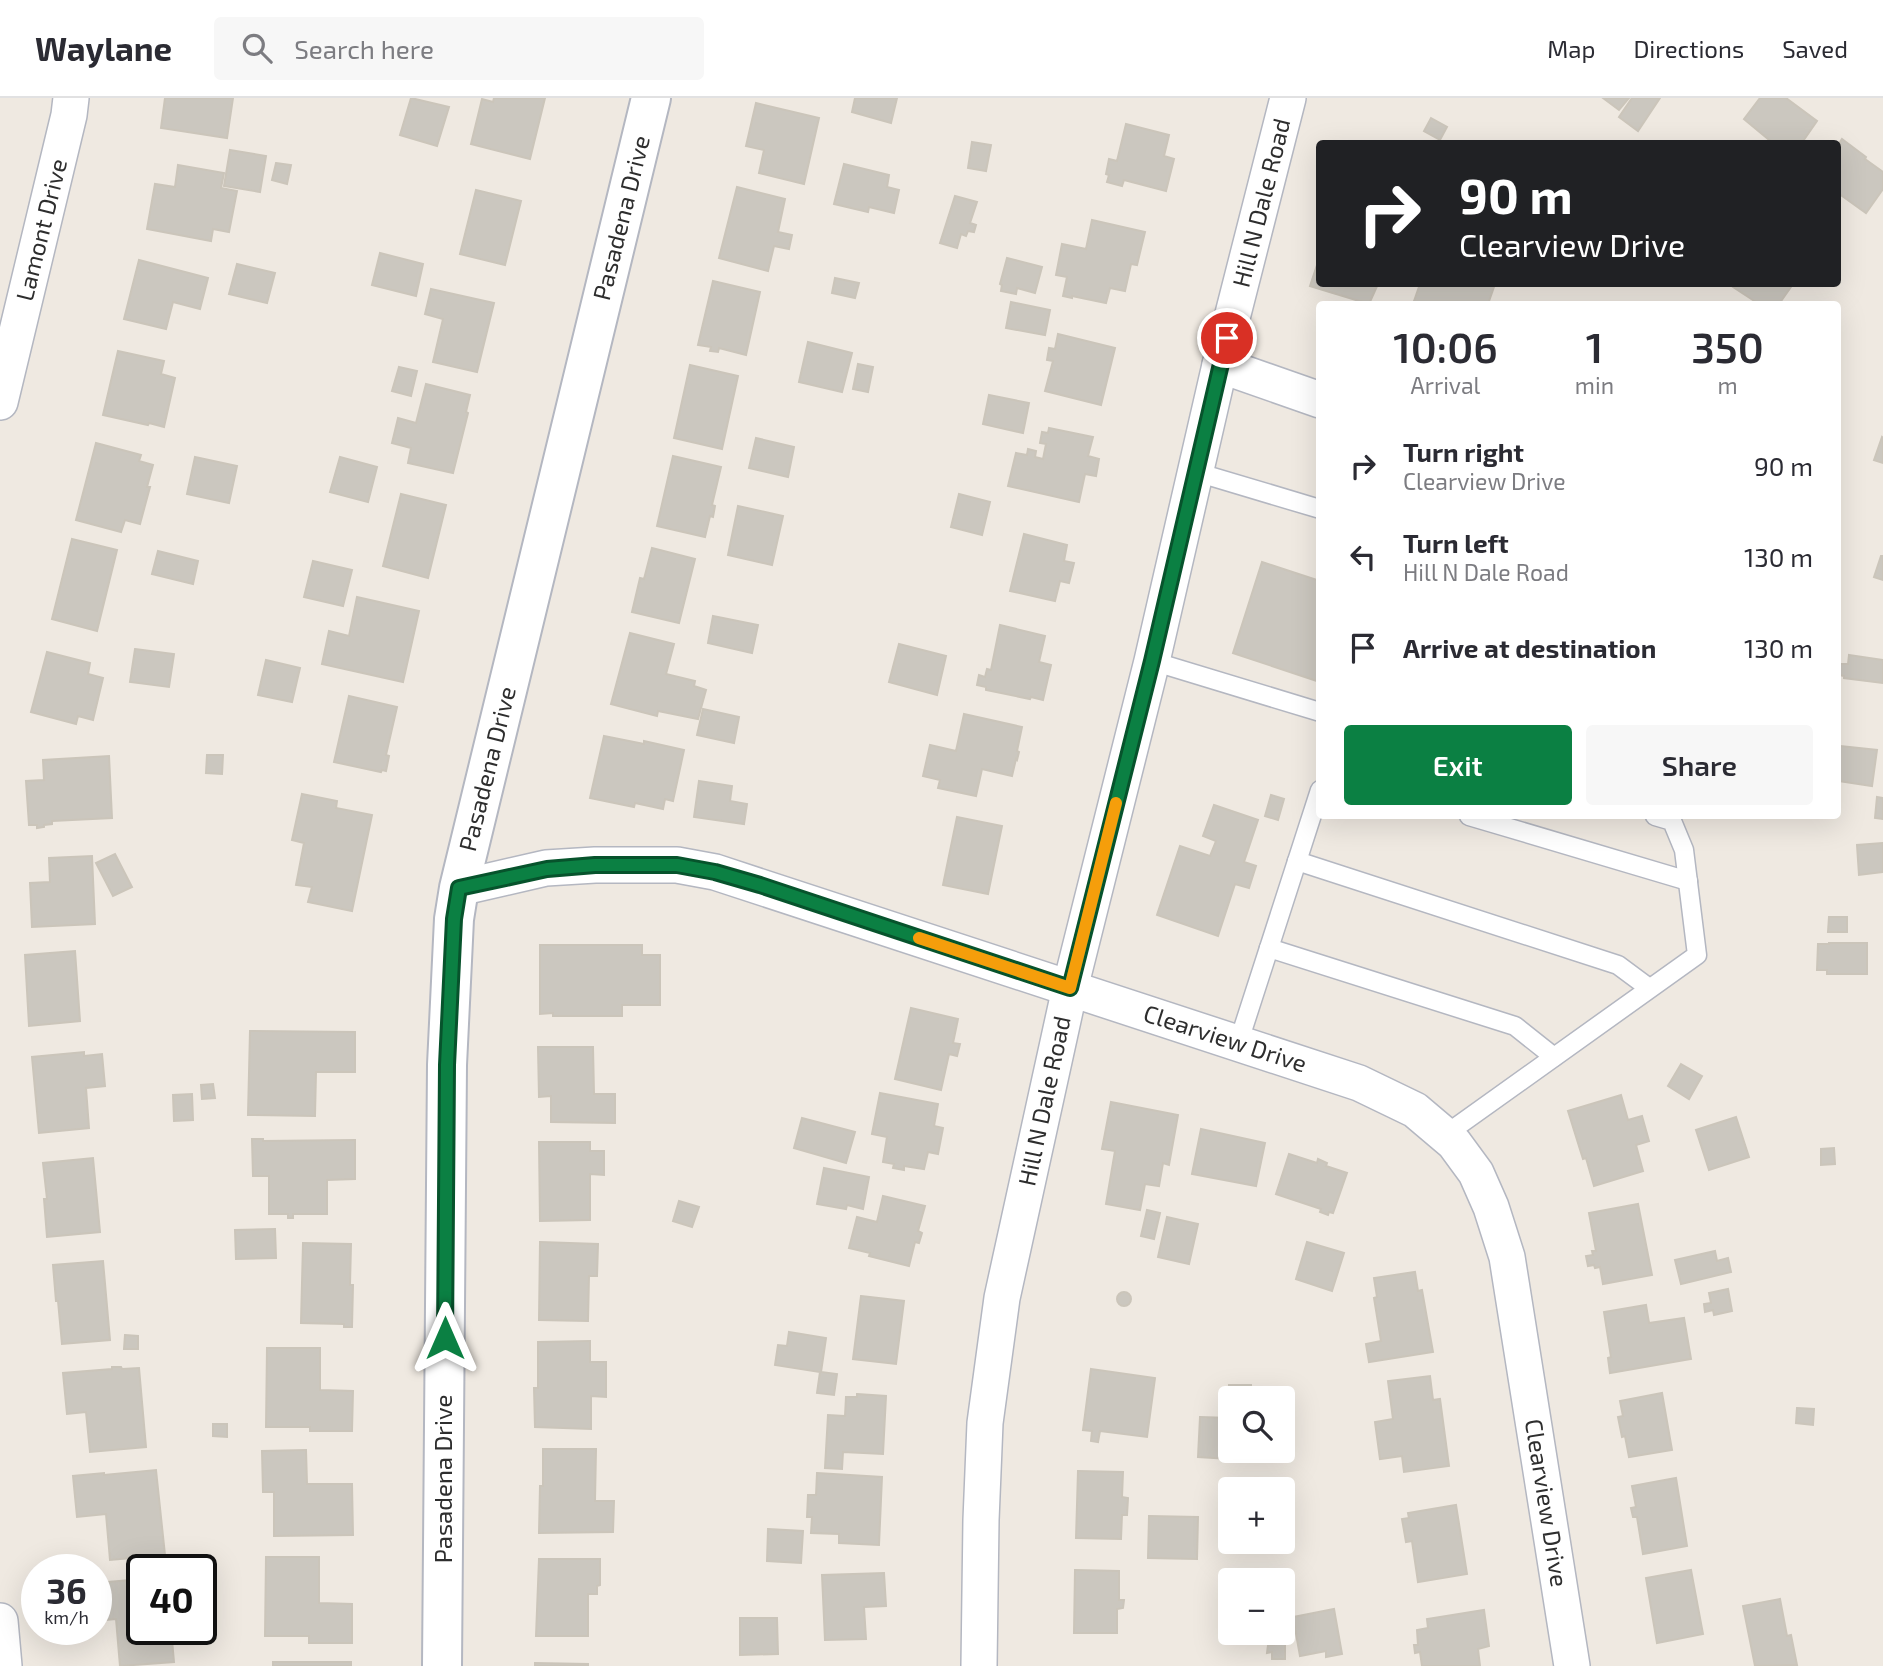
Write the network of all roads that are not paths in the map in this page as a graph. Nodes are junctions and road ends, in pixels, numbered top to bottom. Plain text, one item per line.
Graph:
1 (71, 98) edge
2 (651, 98) edge
3 (1288, 98) edge
4 (1220, 365) junction
5 (1316, 399) edge
6 (0, 402) edge
7 (1196, 472) junction
8 (1316, 508) edge
9 (1152, 661) junction
10 (1316, 711) edge
11 (1316, 802) edge
12 (1479, 819) edge
13 (1665, 819) edge
14 (1297, 861) junction
15 (1688, 881) junction
16 (459, 888) junction
17 (1269, 948) junction
18 (1070, 988) junction
19 (1649, 988) junction
20 (1238, 1044) junction
21 (1554, 1057) junction
22 (1445, 1135) junction
23 (0, 1621) edge
24 (4, 1666) edge
25 (442, 1666) edge
26 (979, 1666) edge
27 (1572, 1666) edge

1 - 6 street, Lamont Drive
2 - 16 street, Pasadena Drive
3 - 4 street, Hill N Dale Road
4 - 5 street
4 - 7 street, Hill N Dale Road
7 - 8 lane
7 - 9 street, Hill N Dale Road
9 - 10 lane
9 - 18 street, Hill N Dale Road
11 - 14 lane
12 - 15 lane
13 - 15 lane
14 - 17 lane
14 - 19 lane
15 - 19 lane
16 - 18 street, Clearview Drive
16 - 25 street, Pasadena Drive
17 - 20 lane
17 - 21 lane
18 - 20 street, Clearview Drive
18 - 26 street, Hill N Dale Road
19 - 21 lane
20 - 22 street, Clearview Drive
21 - 22 lane
22 - 27 street, Clearview Drive
23 - 24 street

